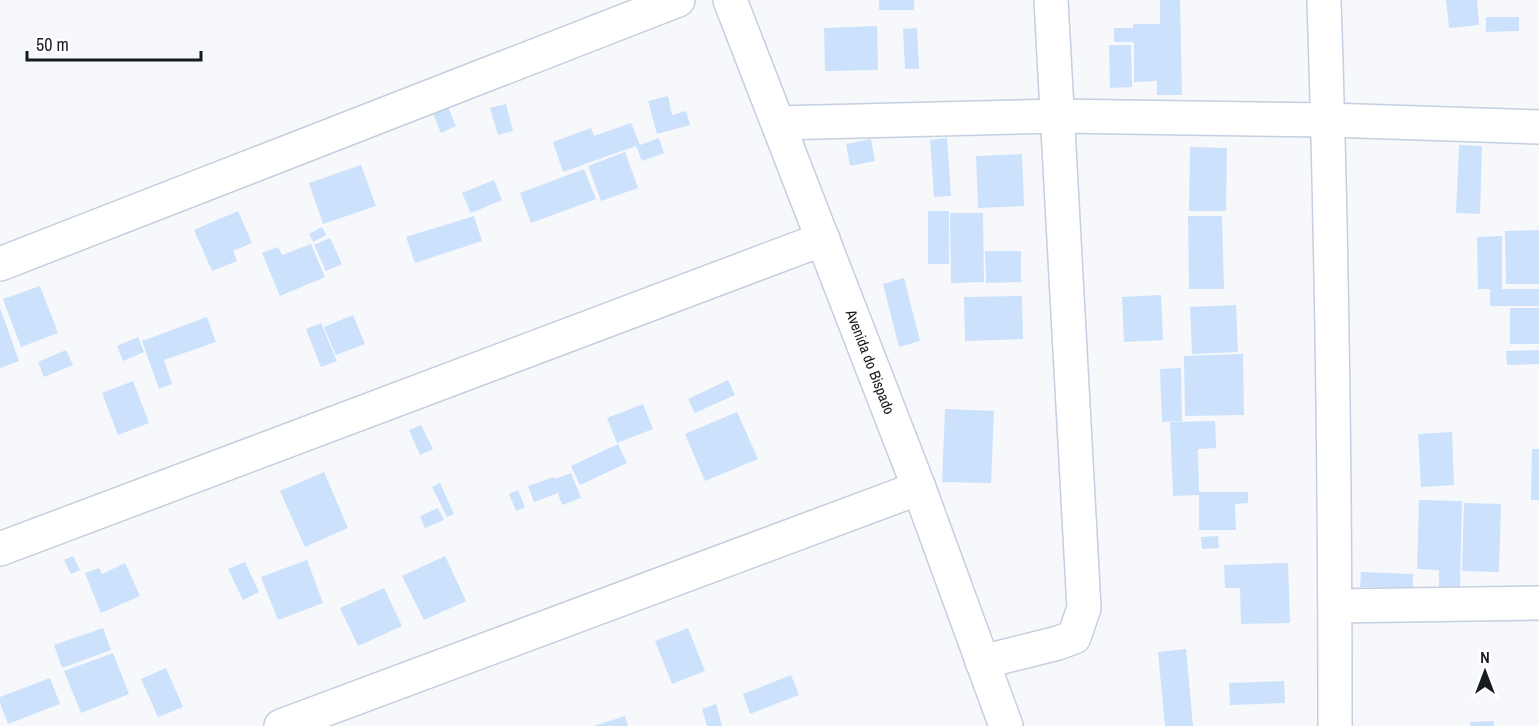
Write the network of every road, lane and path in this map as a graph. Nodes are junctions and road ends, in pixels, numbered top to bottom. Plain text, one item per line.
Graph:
1 (678, 0) edge
2 (730, 0) edge
3 (1051, 0) edge
4 (1324, 0) edge
5 (1058, 116) junction
6 (1328, 120) junction
7 (778, 123) junction
8 (1539, 127) edge
9 (823, 239) junction
10 (0, 264) edge
11 (919, 488) junction
12 (0, 549) edge
13 (1539, 603) edge
14 (1335, 606) junction
15 (982, 662) junction
16 (281, 726) edge
17 (1006, 726) edge
18 (1335, 726) edge

1 - 10 street
2 - 7 street, Avenida do Bispado
3 - 5 street
4 - 6 street
5 - 6 street
5 - 7 street
5 - 15 street
6 - 8 street
6 - 14 street
7 - 9 street, Avenida do Bispado
9 - 11 street, Avenida do Bispado
9 - 12 street
11 - 15 street, Avenida do Bispado
11 - 16 street
13 - 14 street
14 - 18 street
15 - 17 street, Avenida do Bispado

